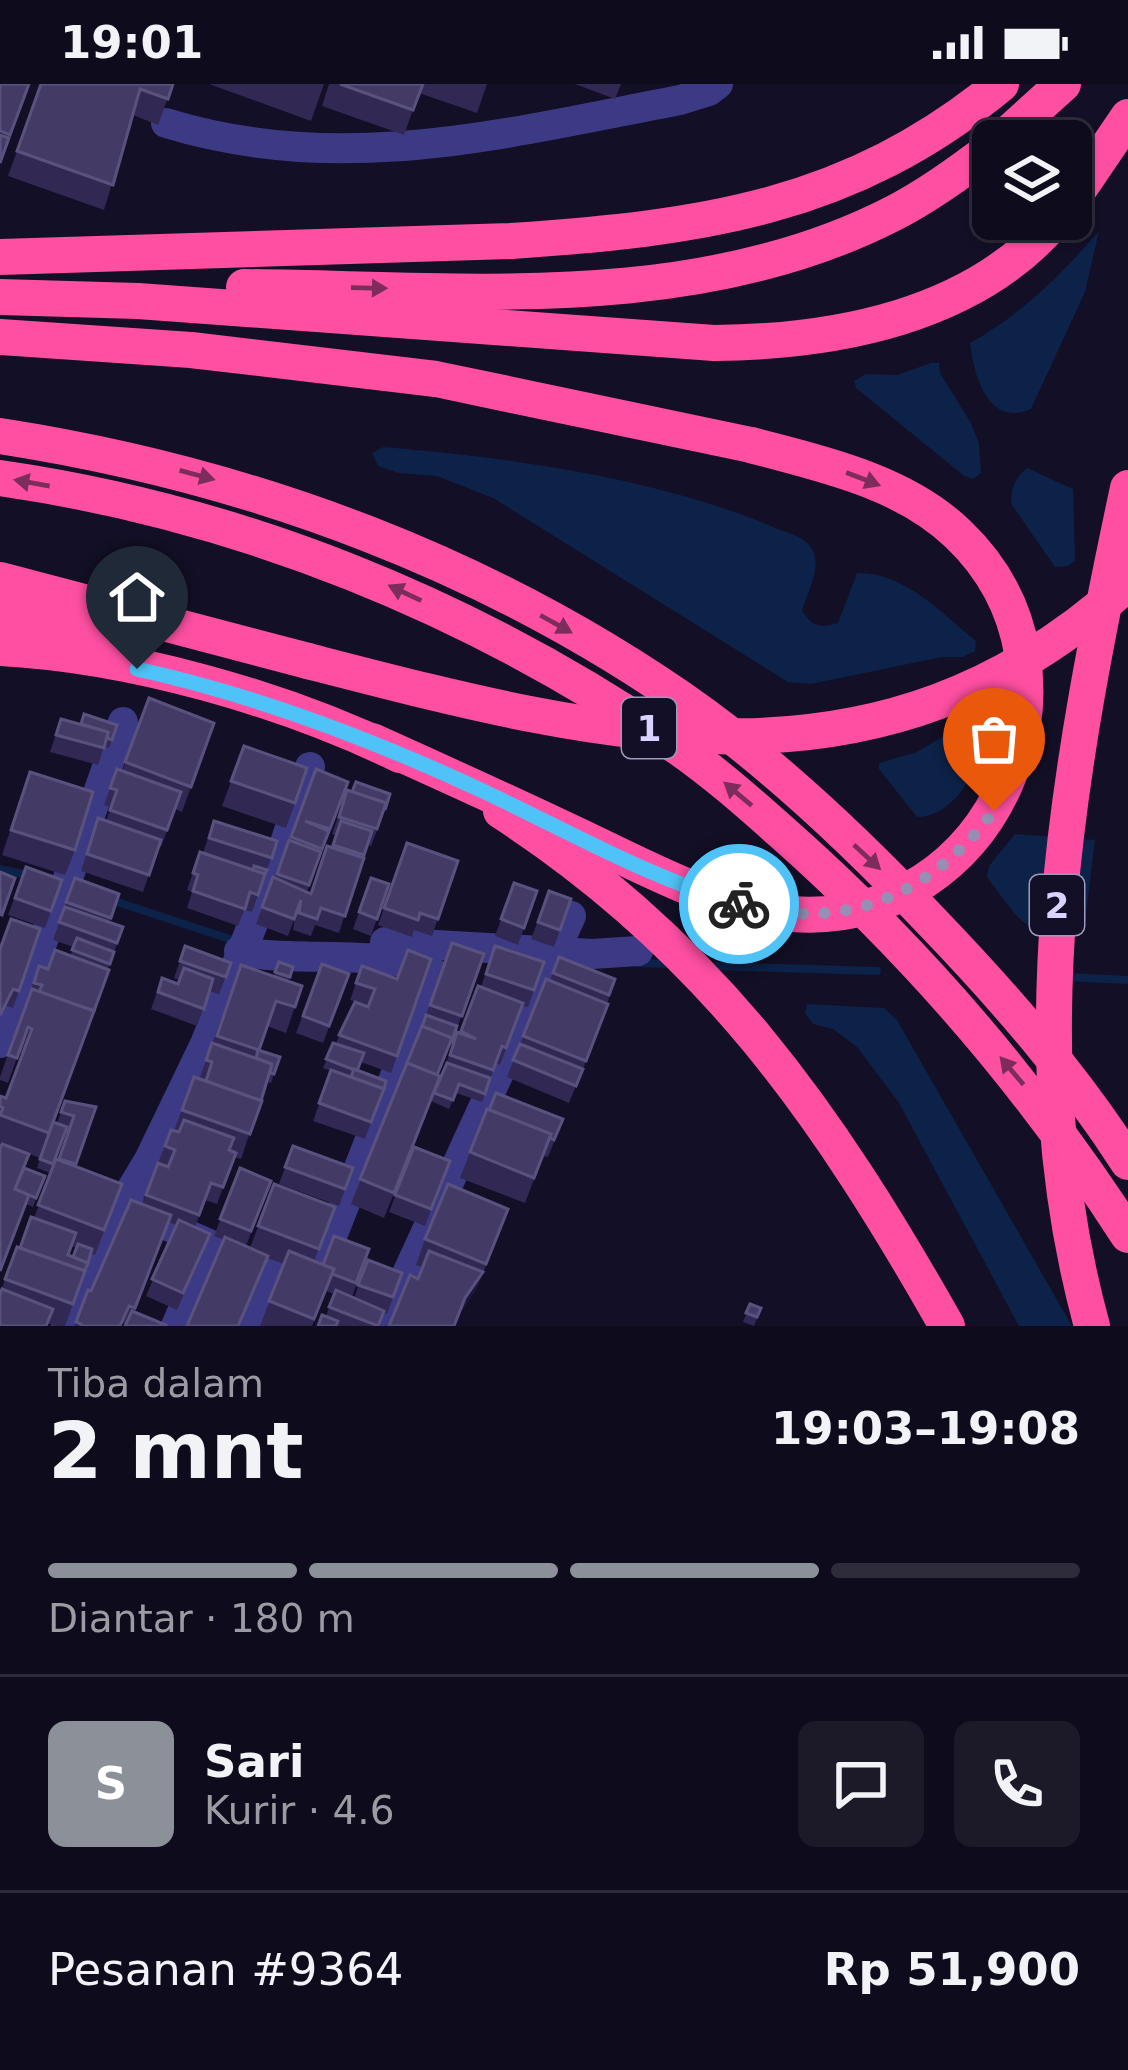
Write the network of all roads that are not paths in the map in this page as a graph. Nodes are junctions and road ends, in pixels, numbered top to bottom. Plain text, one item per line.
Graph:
1 (718, 84) edge
2 (1001, 84) edge
3 (1063, 84) edge
4 (1128, 117) edge
5 (1023, 120) edge
6 (166, 123) dead end
7 (972, 161) edge
8 (1092, 170) edge
9 (1033, 240) edge
10 (0, 256) edge
11 (0, 292) edge
12 (0, 337) edge
13 (0, 436) edge
14 (0, 478) edge
15 (1128, 488) edge
16 (0, 580) edge
17 (1128, 583) edge
18 (0, 613) edge
19 (0, 647) edge
20 (308, 661) junction
21 (123, 722) dead end
22 (372, 741) junction
23 (310, 767) edge
24 (571, 916) edge
25 (244, 940) junction
26 (638, 951) dead end
27 (552, 958) junction
28 (0, 1043) edge
29 (1128, 1162) edge
30 (111, 1202) junction
31 (1128, 1235) edge
32 (66, 1326) edge
33 (176, 1326) edge
34 (247, 1326) edge
35 (383, 1326) edge
36 (946, 1326) edge
37 (1092, 1326) edge

1 - 6 street
2 - 10 highway
3 - 5 highway
4 - 8 highway
11 -> 7 highway
9 - 11 highway
12 -> 22 highway, bridge
13 -> 29 highway, 1
31 -> 14 highway, 1
15 - 37 highway, 2, bridge
16 - 20 highway
17 - 20 highway, bridge
18 - 20 highway
19 - 22 highway
21 - 28 street
22 - 36 highway, bridge
23 - 25 street
24 - 27 street
25 - 27 street
25 - 30 street
25 - 34 street
26 - 27 street
27 - 35 street
30 - 32 street
30 - 33 street

